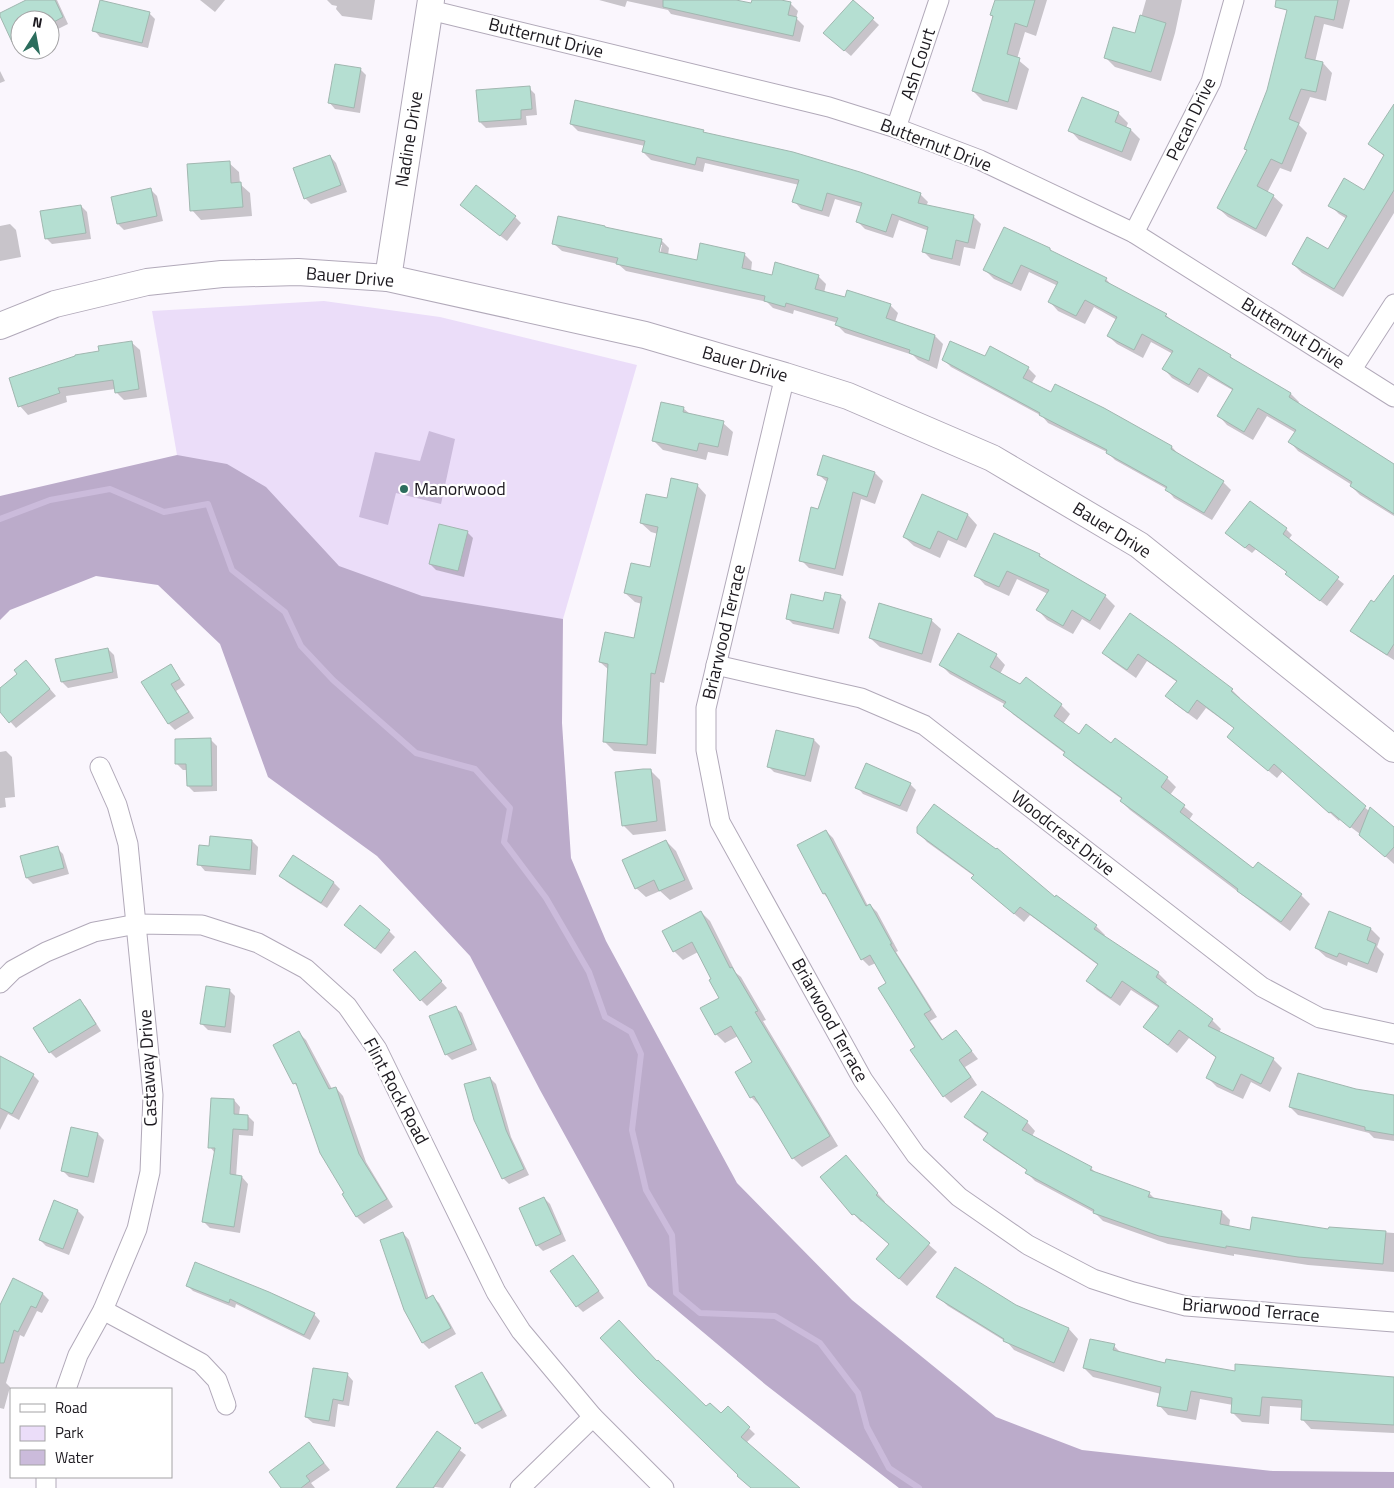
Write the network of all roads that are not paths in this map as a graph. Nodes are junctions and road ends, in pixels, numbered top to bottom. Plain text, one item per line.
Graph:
1 (939, 0) edge
2 (1234, 0) edge
3 (430, 5) edge
4 (896, 128) junction
5 (1134, 233) junction
6 (388, 278) junction
7 (1394, 304) edge
8 (0, 326) edge
9 (1352, 369) junction
10 (784, 376) junction
11 (1394, 397) edge
12 (716, 665) junction
13 (1394, 748) edge
14 (100, 766) dead end
15 (137, 924) junction
16 (0, 982) edge
17 (1394, 1034) edge
18 (103, 1310) junction
19 (1394, 1322) edge
20 (66, 1388) edge
21 (226, 1405) dead end
22 (593, 1417) junction
23 (520, 1488) edge
24 (664, 1488) edge

1 - 4 street, Ash Court
2 - 5 street, Pecan Drive
3 - 4 street, Butternut Drive
3 - 6 street, Nadine Drive
4 - 5 street, Butternut Drive
5 - 9 street, Butternut Drive
6 - 8 street, Bauer Drive
6 - 10 street, Bauer Drive
7 - 9 street
9 - 11 street, Butternut Drive
10 - 12 street, Briarwood Terrace
10 - 13 street, Bauer Drive
12 - 17 street, Woodcrest Drive
12 - 19 street, Briarwood Terrace
14 - 15 street, Castaway Drive
15 - 16 street, Flint Rock Road
15 - 18 street, Castaway Drive
15 - 22 street, Flint Rock Road
18 - 20 street, Castaway Drive
18 - 21 street
22 - 23 street
22 - 24 street, Flint Rock Road

